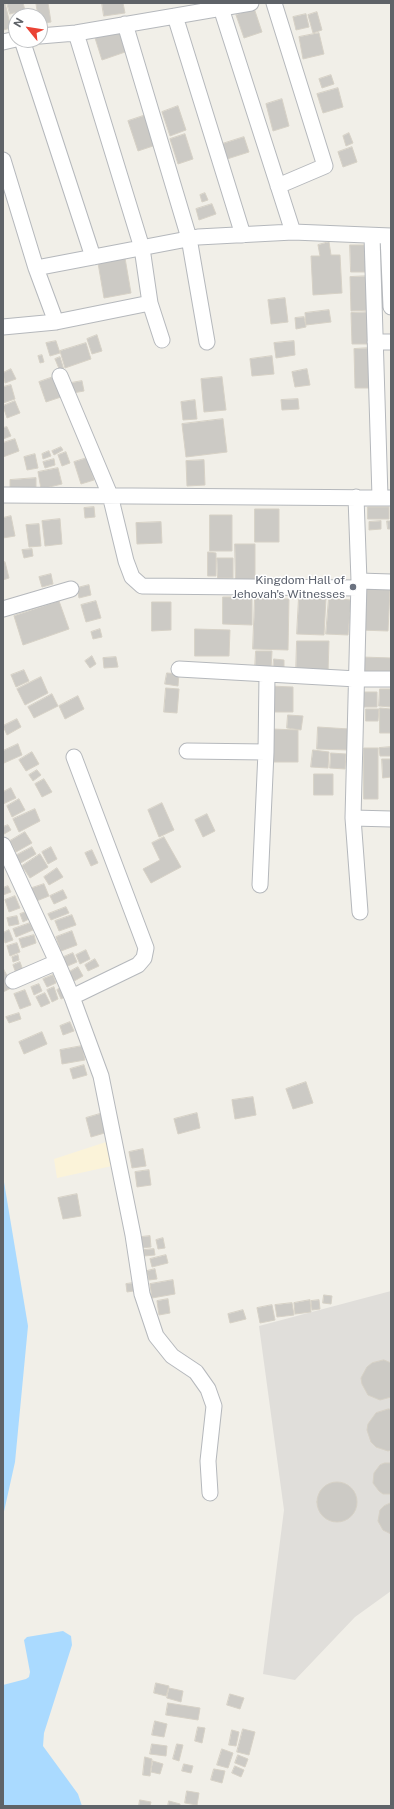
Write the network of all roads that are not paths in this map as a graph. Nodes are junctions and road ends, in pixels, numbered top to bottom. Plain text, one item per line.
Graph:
1 (251, 3) edge
2 (274, 3) edge
3 (221, 8) junction
4 (175, 16) junction
5 (125, 24) junction
6 (76, 32) junction
7 (48, 35) edge
8 (25, 48) edge
9 (3, 160) edge
10 (278, 186) junction
11 (293, 232) junction
12 (243, 235) junction
13 (372, 236) junction
14 (389, 236) edge
15 (189, 238) junction
16 (142, 248) junction
17 (93, 257) junction
18 (36, 268) junction
19 (391, 291) edge
20 (150, 303) junction
21 (391, 307) edge
22 (56, 322) junction
23 (3, 327) edge
24 (162, 340) dead end
25 (207, 342) dead end
26 (375, 342) junction
27 (391, 342) edge
28 (60, 376) dead end
29 (3, 495) edge
30 (110, 495) junction
31 (356, 497) junction
32 (385, 497) edge
33 (391, 582) edge
34 (359, 585) junction
35 (71, 589) dead end
36 (3, 609) edge
37 (179, 669) dead end
38 (267, 674) junction
39 (357, 679) junction
40 (391, 679) edge
41 (187, 751) dead end
42 (266, 752) junction
43 (74, 757) dead end
44 (353, 818) junction
45 (391, 819) edge
46 (3, 845) edge
47 (260, 885) dead end
48 (360, 912) dead end
49 (57, 962) junction
50 (13, 981) dead end
51 (72, 997) junction
52 (210, 1493) dead end

1 - 3 street
2 - 10 street
3 - 4 street
3 - 10 street
4 - 5 street
4 - 12 street
5 - 6 street
5 - 15 street
6 - 7 street
6 - 16 street
8 - 17 street
9 - 18 street
10 - 11 street
11 - 12 street
11 - 13 street
12 - 15 street
13 - 14 street
13 - 26 street
14 - 19 street
15 - 16 street
15 - 25 street
16 - 17 street
16 - 20 street
17 - 18 street
18 - 22 street
19 - 21 street
20 - 22 street
20 - 24 street
22 - 23 street
26 - 27 street
26 - 32 street
28 - 30 street
29 - 30 street
30 - 31 street
30 - 34 street
31 - 32 street
31 - 34 street
33 - 34 street
34 - 39 street
35 - 36 street
37 - 38 street
38 - 39 street
38 - 42 street
39 - 40 street
39 - 44 street
41 - 42 street
42 - 47 street
43 - 51 street
44 - 45 street
44 - 48 street
46 - 49 street
49 - 50 street
49 - 51 street
51 - 52 street

